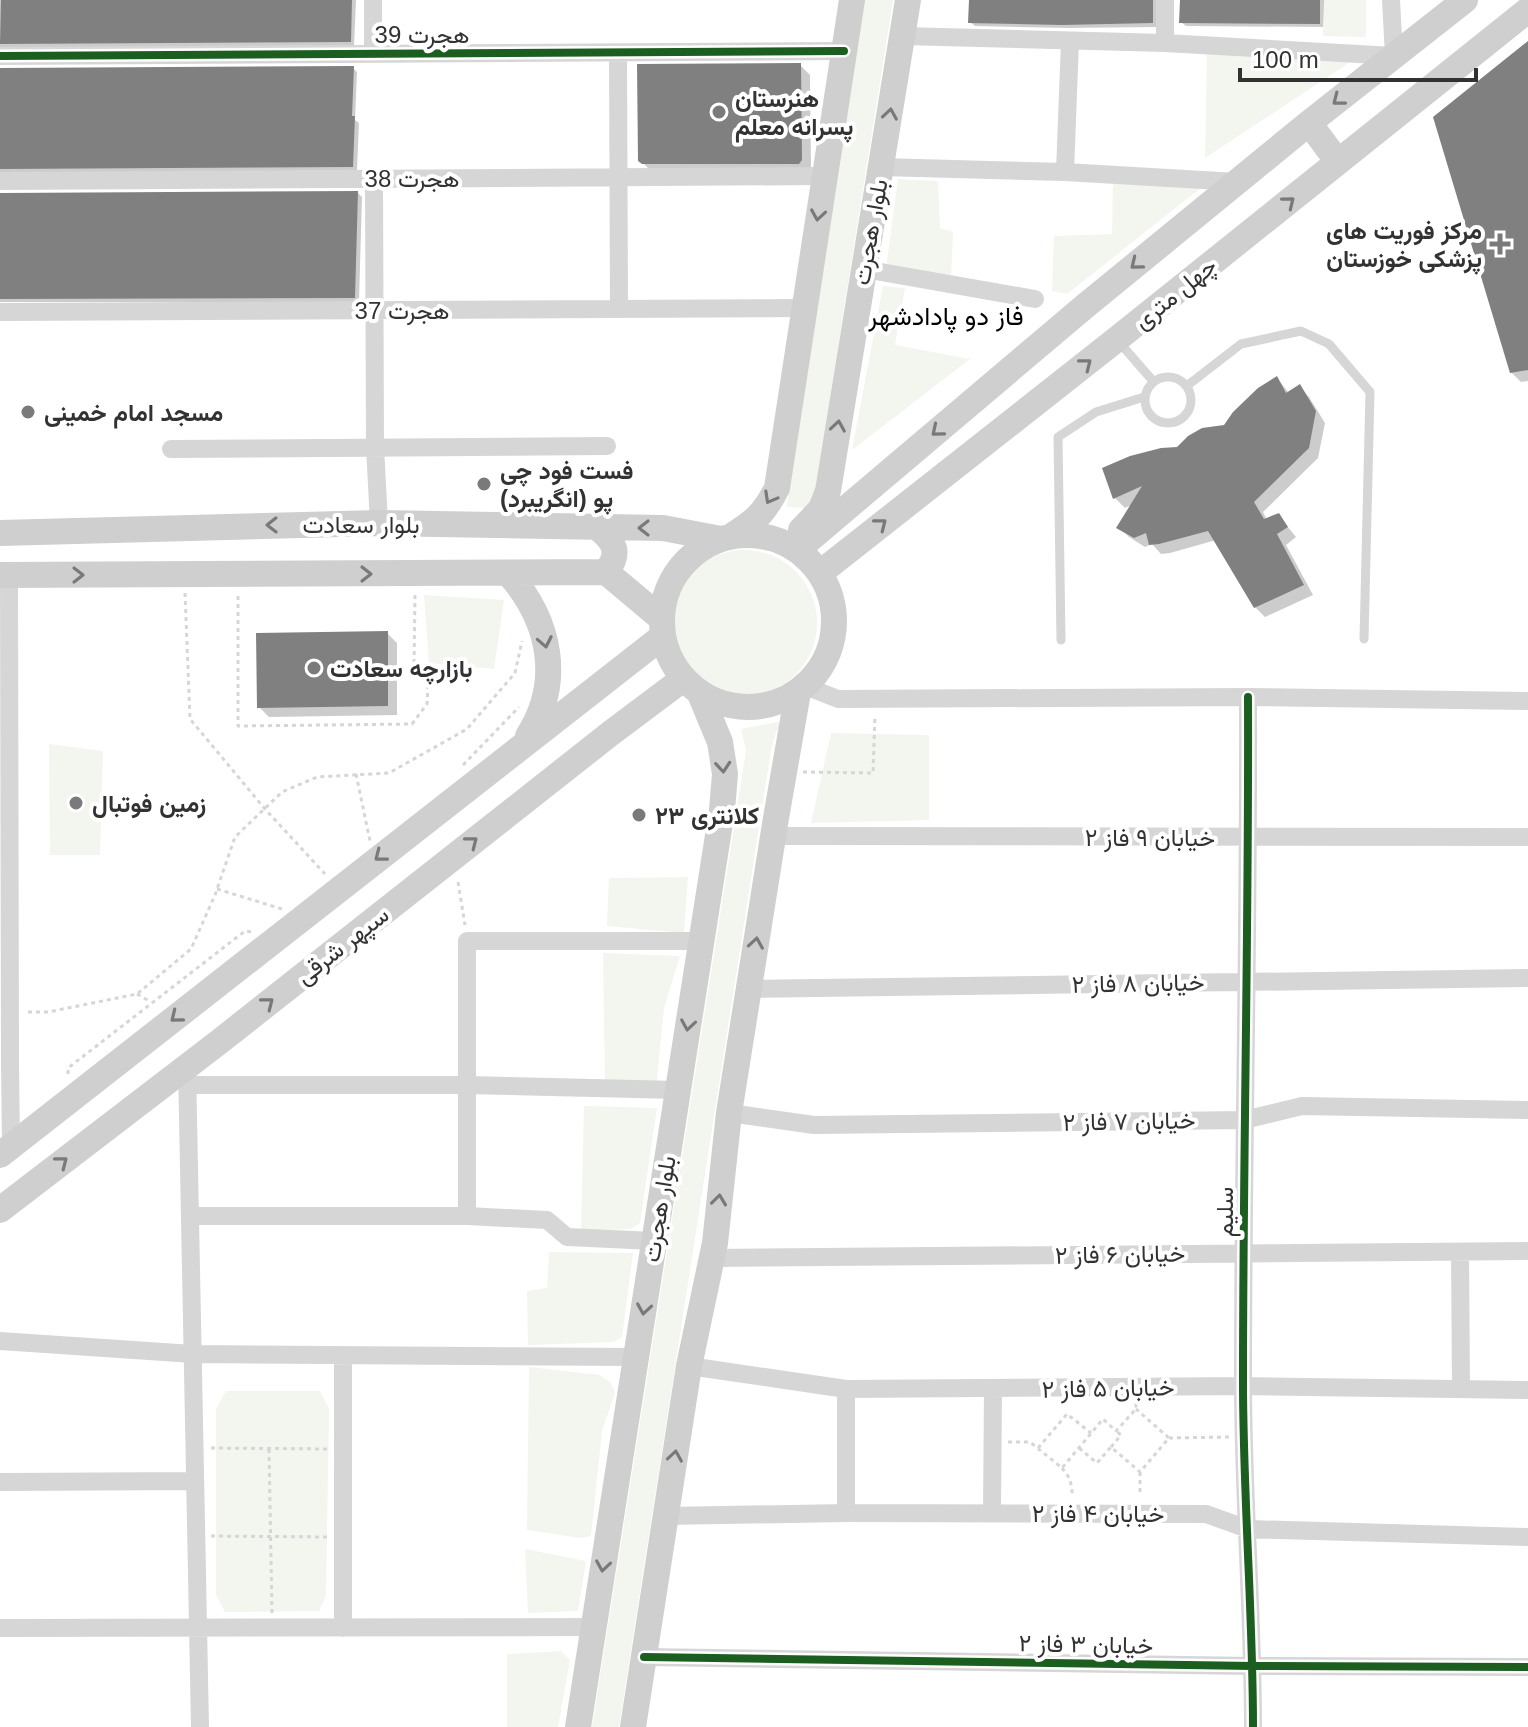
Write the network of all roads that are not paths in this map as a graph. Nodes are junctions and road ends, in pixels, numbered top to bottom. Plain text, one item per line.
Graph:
1 (373, 0) edge
2 (852, 0) edge
3 (908, 0) edge
4 (1165, 0) edge
5 (1391, 0) edge
6 (1465, 0) edge
7 (1528, 10) edge
8 (902, 36) junction
9 (1070, 41) junction
10 (1165, 43) junction
11 (844, 51) junction
12 (618, 53) junction
13 (373, 54) junction
14 (0, 56) edge
15 (1394, 56) junction
16 (1309, 123) junction
17 (1338, 162) junction
18 (881, 167) junction
19 (1065, 172) junction
20 (824, 176) junction
21 (619, 177) junction
22 (374, 179) junction
23 (0, 181) edge
24 (1237, 182) junction
25 (864, 269) junction
26 (1035, 299) dead end
27 (804, 308) junction
28 (619, 309) junction
29 (375, 310) junction
30 (0, 312) edge
31 (1117, 339) junction
32 (1153, 381) junction
33 (1188, 385) junction
34 (1144, 397) junction
35 (607, 446) dead end
36 (375, 447) junction
37 (171, 449) dead end
38 (379, 523) junction
39 (598, 528) junction
40 (0, 533) edge
41 (726, 538) junction
42 (792, 547) junction
43 (606, 572) junction
44 (820, 573) junction
45 (509, 574) junction
46 (4, 575) edge
47 (662, 627) junction
48 (1364, 639) dead end
49 (1061, 640) dead end
50 (692, 686) junction
51 (801, 689) junction
52 (585, 696) junction
53 (1248, 697) junction
54 (1528, 701) edge
55 (611, 733) junction
56 (522, 745) junction
57 (5, 796) edge
58 (773, 836) junction
59 (1528, 837) edge
60 (1249, 838) junction
61 (702, 941) junction
62 (1528, 978) edge
63 (1246, 982) junction
64 (749, 989) junction
65 (5, 1062) edge
66 (187, 1076) junction
67 (467, 1085) junction
68 (678, 1090) junction
69 (1528, 1110) edge
70 (729, 1113) junction
71 (1244, 1120) junction
72 (6, 1151) edge
73 (0, 1210) edge
74 (190, 1216) junction
75 (467, 1216) junction
76 (654, 1241) junction
77 (1528, 1251) edge
78 (1460, 1252) junction
79 (1243, 1253) junction
80 (712, 1258) junction
81 (0, 1341) edge
82 (193, 1354) junction
83 (343, 1355) junction
84 (636, 1357) junction
85 (689, 1366) junction
86 (1243, 1386) junction
87 (1461, 1388) junction
88 (846, 1389) junction
89 (993, 1389) junction
90 (1528, 1390) edge
91 (195, 1481) junction
92 (0, 1482) edge
93 (846, 1513) junction
94 (992, 1513) junction
95 (666, 1516) junction
96 (1248, 1529) junction
97 (1528, 1537) edge
98 (593, 1627) junction
99 (0, 1628) edge
100 (198, 1628) junction
101 (343, 1628) junction
102 (644, 1657) junction
103 (1253, 1666) junction
104 (1528, 1667) edge
105 (200, 1727) edge
106 (578, 1727) edge
107 (633, 1727) edge
108 (1253, 1727) edge

1 - 13 street
2 - 11 main road
3 - 8 main road, بلوار هجرت
4 - 10 street
5 - 15 street
6 - 15 main road, چهل متری
7 - 17 main road, چهل متری
8 - 9 street
18 -> 8 main road, بلوار هجرت
9 - 10 street
9 - 19 street
10 - 15 street
11 - 12 street, هجرت 39
11 - 20 main road
12 - 13 street, هجرت 39
12 - 21 street
13 - 14 street, هجرت 39
15 -> 16 main road, چهل متری
16 - 17 main road
16 - 24 main road, چهل متری
31 -> 17 main road, چهل متری
18 - 19 street
18 - 25 main road, بلوار هجرت
19 - 24 street
20 - 21 street, هجرت 38
20 -> 27 main road
21 - 22 street, هجرت 38
21 - 28 street
22 - 23 street, هجرت 38
22 - 29 street
24 -> 42 main road, چهل متری
25 - 26 street
42 -> 25 main road, بلوار هجرت
27 - 28 street, هجرت 37
27 -> 41 main road
28 - 29 street, هجرت 37
29 - 30 street, هجرت 37
29 - 36 street
31 - 32 lane
44 -> 31 main road, چهل متری
32 - 33 lane
32 - 34 lane
33 - 34 lane
33 - 48 lane
34 - 49 lane
35 - 36 street
36 - 37 street
36 - 38 street
38 - 39 main road, بلوار سعادت
38 -> 40 main road, بلوار سعادت
41 -> 39 main road, بلوار سعادت
39 - 43 main road
41 - 42 main road
41 - 47 main road
42 - 44 main road
43 - 45 main road, بلوار سعادت
43 - 47 main road
44 - 51 main road
46 -> 45 main road, بلوار سعادت
45 -> 56 main road
46 - 57 street
47 - 50 main road
47 - 52 main road, سپهر شرقی
50 - 51 main road
50 - 55 main road, سپهر شرقی
50 -> 61 main road, بلوار هجرت
51 - 53 street
51 - 58 main road
52 - 55 main road
52 - 56 main road, سپهر شرقی
53 - 54 street
53 - 60 street, سلیم
66 -> 55 main road, سپهر شرقی
56 -> 72 main road, سپهر شرقی
57 - 65 street
58 - 60 street, خیابان ۹ فاز ۲
64 -> 58 main road
59 - 60 street, خیابان ۹ فاز ۲
60 - 63 street, سلیم
61 - 67 street
61 -> 68 main road, بلوار هجرت
62 - 63 street, خیابان ۸ فاز ۲
63 - 64 street, خیابان ۸ فاز ۲
63 - 71 street, سلیم
64 - 70 main road
65 - 72 street
66 - 67 street
73 -> 66 main road, سپهر شرقی
66 - 74 street
67 - 68 street
67 - 75 street
68 - 76 main road, بلوار هجرت
69 - 71 street, خیابان ۷ فاز ۲
70 - 71 street, خیابان ۷ فاز ۲
80 -> 70 main road
71 - 79 street, سلیم
74 - 75 street
74 - 82 street
75 - 76 street
76 -> 84 main road, بلوار هجرت
77 - 78 street, خیابان ۶ فاز ۲
78 - 79 street, خیابان ۶ فاز ۲
78 - 87 street
79 - 80 street, خیابان ۶ فاز ۲
79 - 86 street, سلیم
80 - 85 main road
81 - 82 street
82 - 83 street
82 - 91 street
83 - 84 street
83 - 101 street
84 -> 98 main road, بلوار هجرت
85 - 88 street, خیابان ۵ فاز ۲
95 -> 85 main road
86 - 87 street, خیابان ۵ فاز ۲
86 - 89 street, خیابان ۵ فاز ۲
86 - 96 street, سلیم
87 - 90 street, خیابان ۵ فاز ۲
88 - 89 street, خیابان ۵ فاز ۲
88 - 93 street
89 - 94 street
91 - 92 street
91 - 100 street
93 - 94 street, خیابان ۴ فاز ۲
93 - 95 street, خیابان ۴ فاز ۲
94 - 96 street, خیابان ۴ فاز ۲
95 - 102 main road
96 - 97 street, خیابان ۴ فاز ۲
96 - 103 street, سلیم
98 - 101 street
98 - 106 main road, بلوار هجرت
99 - 100 street
100 - 101 street
100 - 105 street
102 - 103 street, خیابان ۳ فاز ۲
102 - 107 main road
103 - 104 street, خیابان ۳ فاز ۲
103 - 108 street, سلیم

